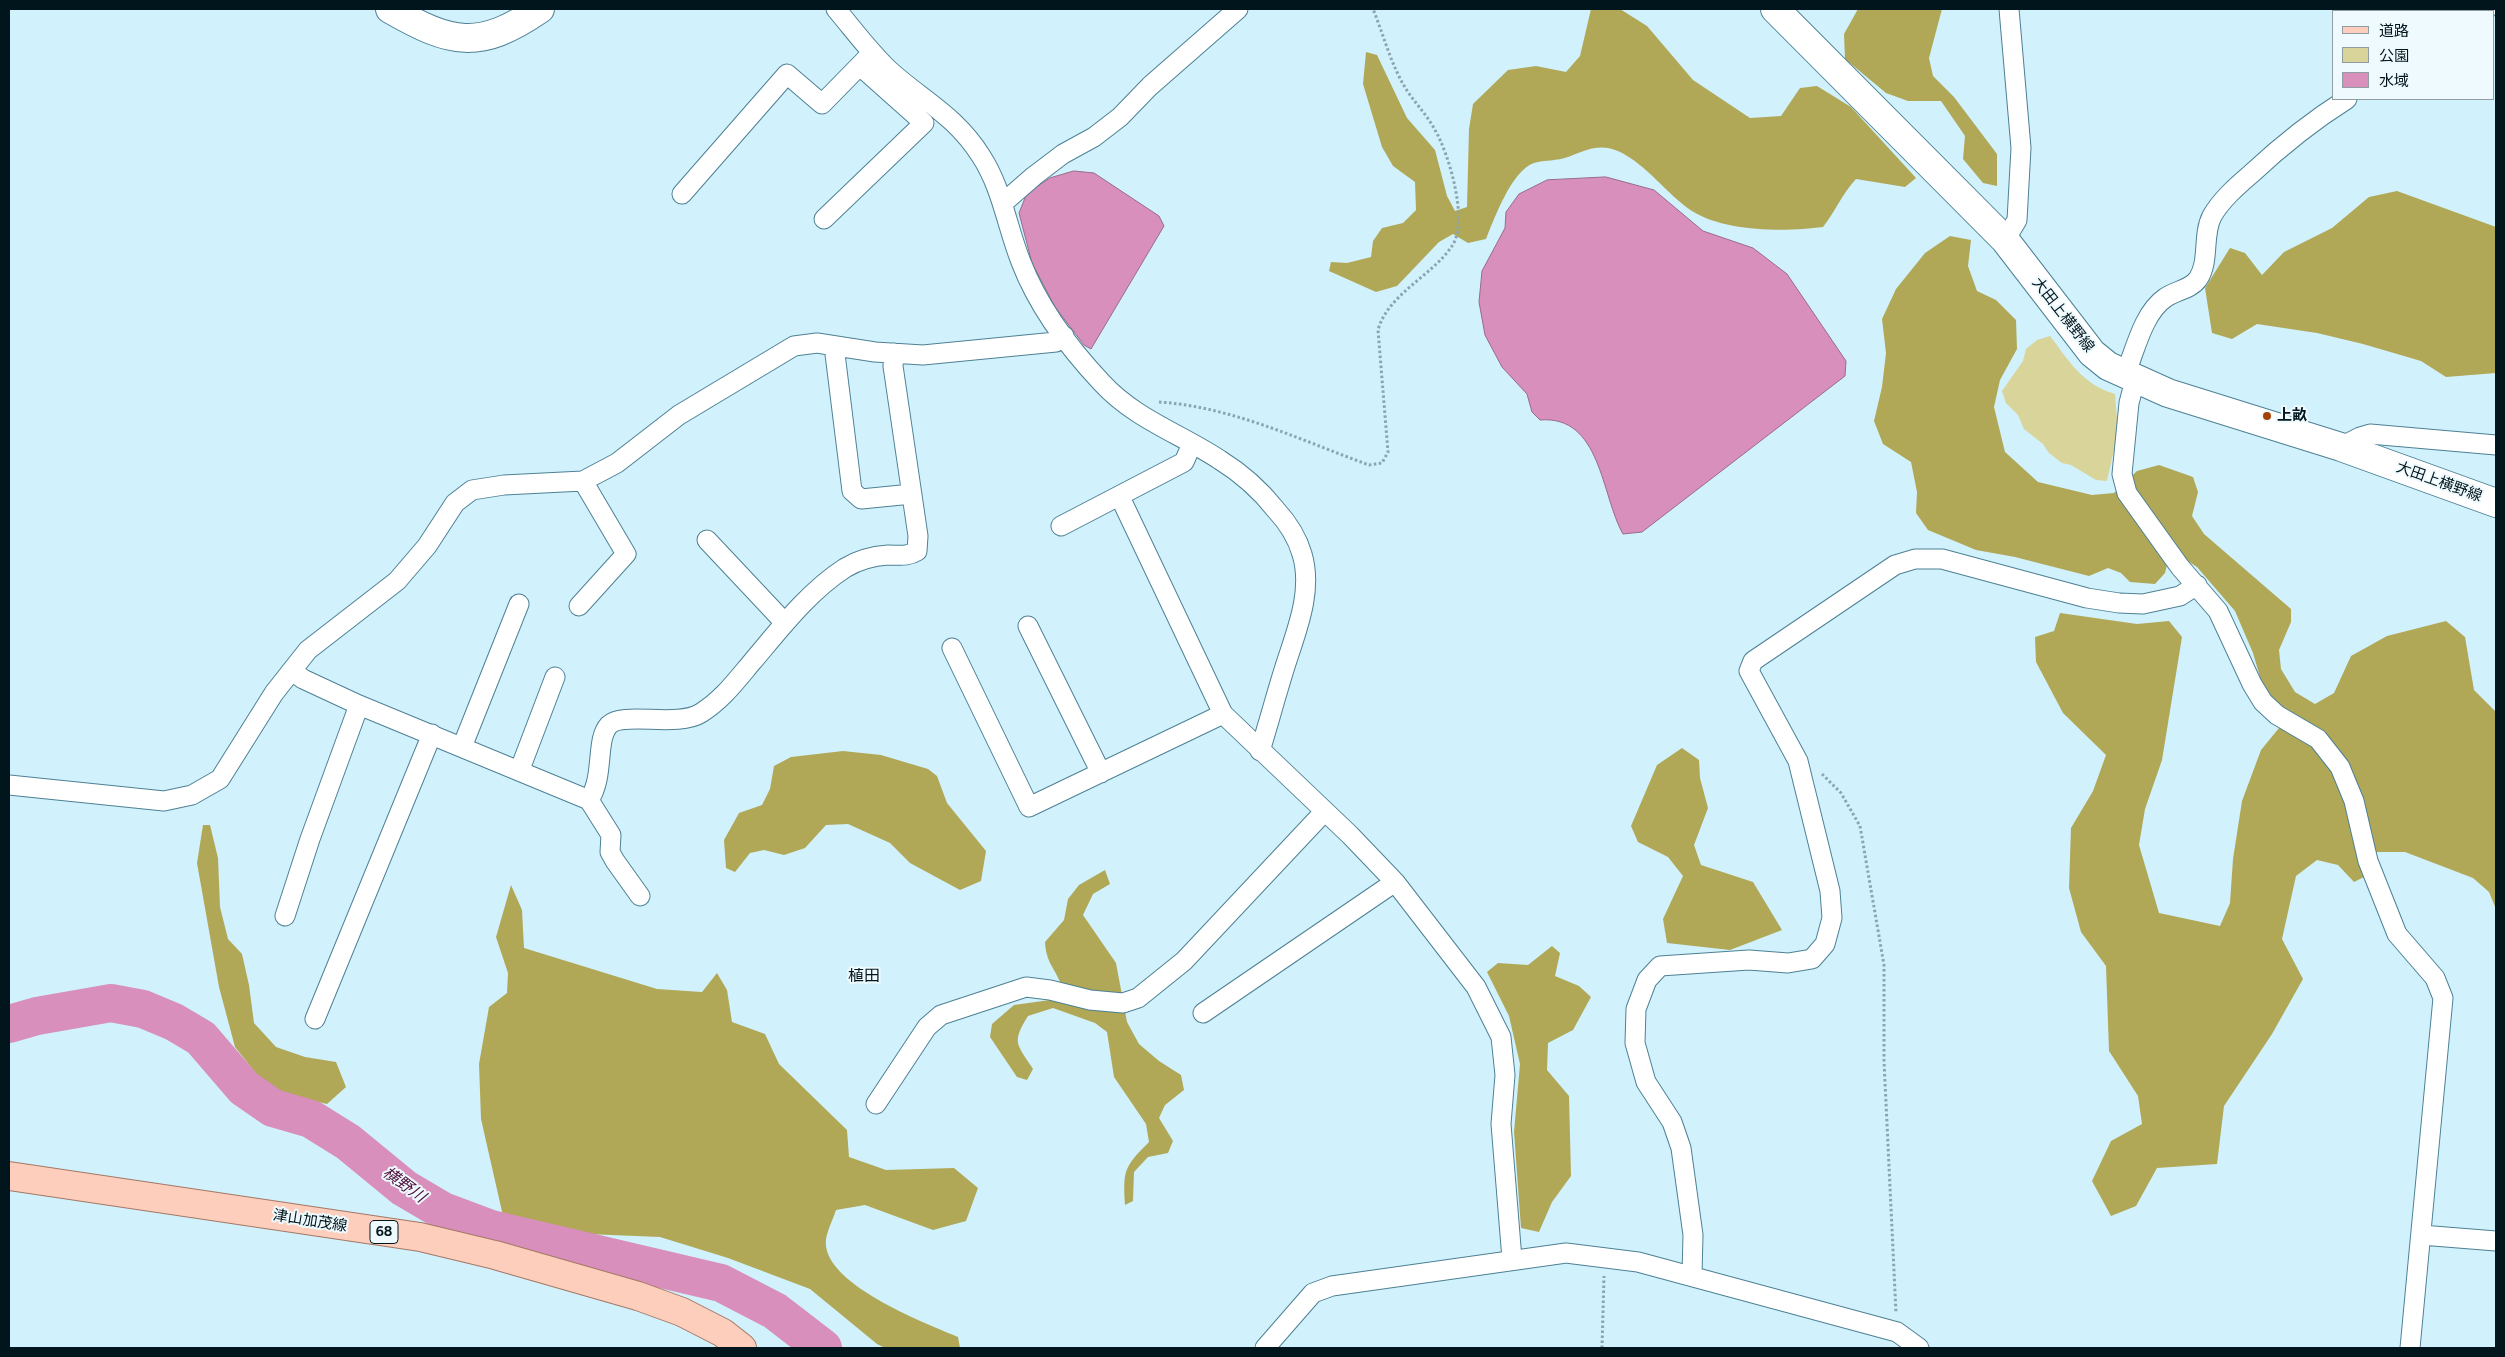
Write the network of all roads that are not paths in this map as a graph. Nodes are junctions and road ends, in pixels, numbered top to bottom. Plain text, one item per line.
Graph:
1 (390, 9) edge
2 (540, 9) edge
3 (836, 9) edge
4 (1238, 9) edge
5 (1775, 9) edge
6 (2009, 9) edge
7 (866, 60) junction
8 (2345, 100) edge
9 (682, 194) dead end
10 (1003, 203) junction
11 (824, 219) dead end
12 (2005, 240) junction
13 (1064, 336) junction
14 (834, 346) junction
15 (894, 353) junction
16 (2130, 377) junction
17 (1192, 444) junction
18 (2496, 445) edge
19 (2342, 447) junction
20 (583, 481) junction
21 (912, 494) junction
22 (1120, 498) junction
23 (2496, 503) edge
24 (1061, 526) dead end
25 (707, 540) dead end
26 (2196, 585) junction
27 (519, 604) dead end
28 (579, 606) dead end
29 (785, 623) junction
30 (1028, 626) dead end
31 (952, 648) dead end
32 (292, 671) junction
33 (555, 678) dead end
34 (358, 705) junction
35 (1223, 714) junction
36 (432, 734) junction
37 (462, 747) junction
38 (1260, 751) junction
39 (520, 770) junction
40 (1100, 773) junction
41 (9, 785) edge
42 (589, 800) junction
43 (1324, 812) junction
44 (1395, 882) junction
45 (640, 896) dead end
46 (285, 916) dead end
47 (1203, 1013) dead end
48 (315, 1019) dead end
49 (876, 1104) dead end
50 (9, 1176) edge
51 (2420, 1235) junction
52 (2496, 1241) edge
53 (1512, 1259) junction
54 (1692, 1275) junction
55 (742, 1348) edge
56 (1265, 1348) edge
57 (1919, 1348) edge
58 (2410, 1348) edge

1 - 2 main road
3 - 7 street
4 - 10 street
5 - 12 main road, 大田上横野線
6 - 12 street
7 - 9 street
7 - 10 street
7 - 11 street
8 - 16 street
10 - 13 street
12 - 16 main road, 大田上横野線
13 - 15 street
13 - 17 street
14 - 15 street
14 - 20 street
14 - 21 street
15 - 21 street
16 - 19 main road, 大田上横野線
16 - 26 street
17 - 22 street
17 - 38 street
18 - 19 street
19 - 23 main road, 大田上横野線
20 - 28 street
20 - 32 street
21 - 29 street
22 - 24 street
22 - 35 street
25 - 29 street
26 - 51 street
26 - 54 street
27 - 37 street
29 - 42 street
30 - 40 street
31 - 40 street
32 - 34 street
32 - 41 street
33 - 39 street
34 - 36 street
34 - 46 street
35 - 38 street
35 - 40 street
36 - 37 street
36 - 48 street
37 - 39 street
38 - 43 street
39 - 42 street
42 - 45 street
43 - 44 street
43 - 49 street
44 - 47 street
44 - 53 street
50 - 55 main road, 津山加茂線 / 68
51 - 52 street
51 - 58 street
53 - 54 street
53 - 56 street
54 - 57 street

